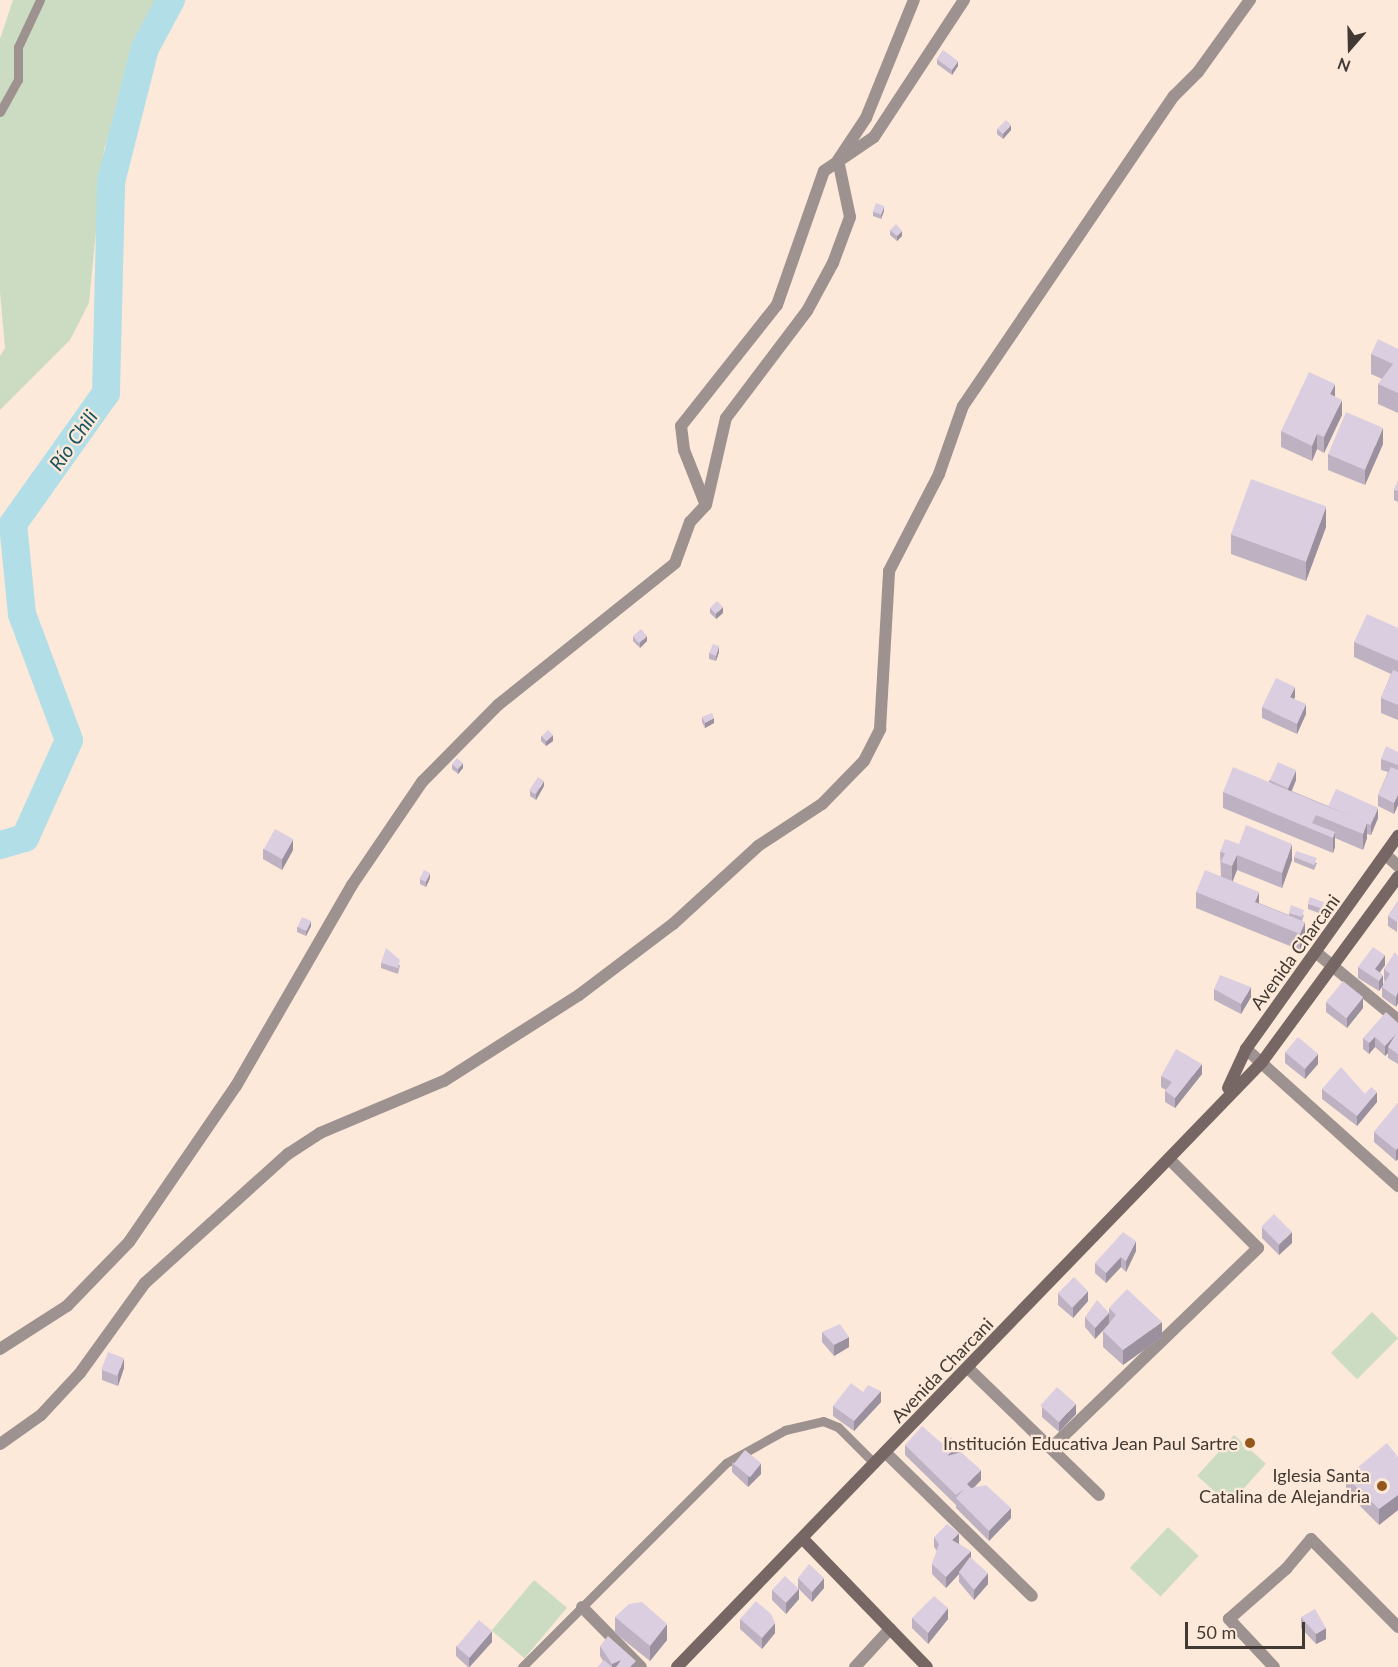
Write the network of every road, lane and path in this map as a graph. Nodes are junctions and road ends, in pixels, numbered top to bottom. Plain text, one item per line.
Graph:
1 (40, 0) edge
2 (914, 0) edge
3 (964, 0) edge
4 (1250, 0) edge
5 (0, 112) edge
6 (838, 160) junction
7 (706, 505) junction
8 (1398, 836) edge
9 (1387, 856) junction
10 (1398, 866) edge
11 (1398, 877) edge
12 (1318, 954) junction
13 (1335, 967) junction
14 (1398, 1020) edge
15 (1246, 1050) junction
16 (1262, 1062) junction
17 (1227, 1092) junction
18 (1170, 1160) junction
19 (1398, 1186) edge
20 (0, 1349) edge
21 (969, 1369) junction
22 (0, 1444) edge
23 (1051, 1449) junction
24 (886, 1453) junction
25 (875, 1464) junction
26 (1099, 1495) dead end
27 (803, 1539) junction
28 (1032, 1596) dead end
29 (582, 1607) junction
30 (1398, 1626) edge
31 (890, 1629) junction
32 (522, 1667) edge
33 (641, 1667) edge
34 (677, 1667) edge
35 (855, 1667) edge
36 (927, 1667) edge
37 (1274, 1667) edge

1 - 5 lane
2 - 6 street
3 - 6 street
4 - 22 street
6 - 7 street
6 - 7 street
7 - 20 street
8 - 9 main road, Avenida Charcani
9 - 10 street
9 - 12 main road, Avenida Charcani
11 - 13 main road, Avenida Charcani
12 - 13 street
12 - 15 main road, Avenida Charcani
13 - 14 street
13 - 16 main road, Avenida Charcani
15 - 16 street
15 - 17 main road, Avenida Charcani
16 - 17 main road, Avenida Charcani
16 - 19 street
17 - 18 main road, Avenida Charcani
18 - 21 main road, Avenida Charcani
18 - 23 street
21 - 23 street
21 - 24 main road, Avenida Charcani
23 - 26 street
24 - 25 main road, Avenida Charcani
24 - 28 street
25 - 27 main road, Avenida Charcani
25 - 29 lane
27 - 31 main road
27 - 34 main road, Avenida Charcani
29 - 32 lane
29 - 33 street
30 - 37 street
31 - 35 street
31 - 36 main road

